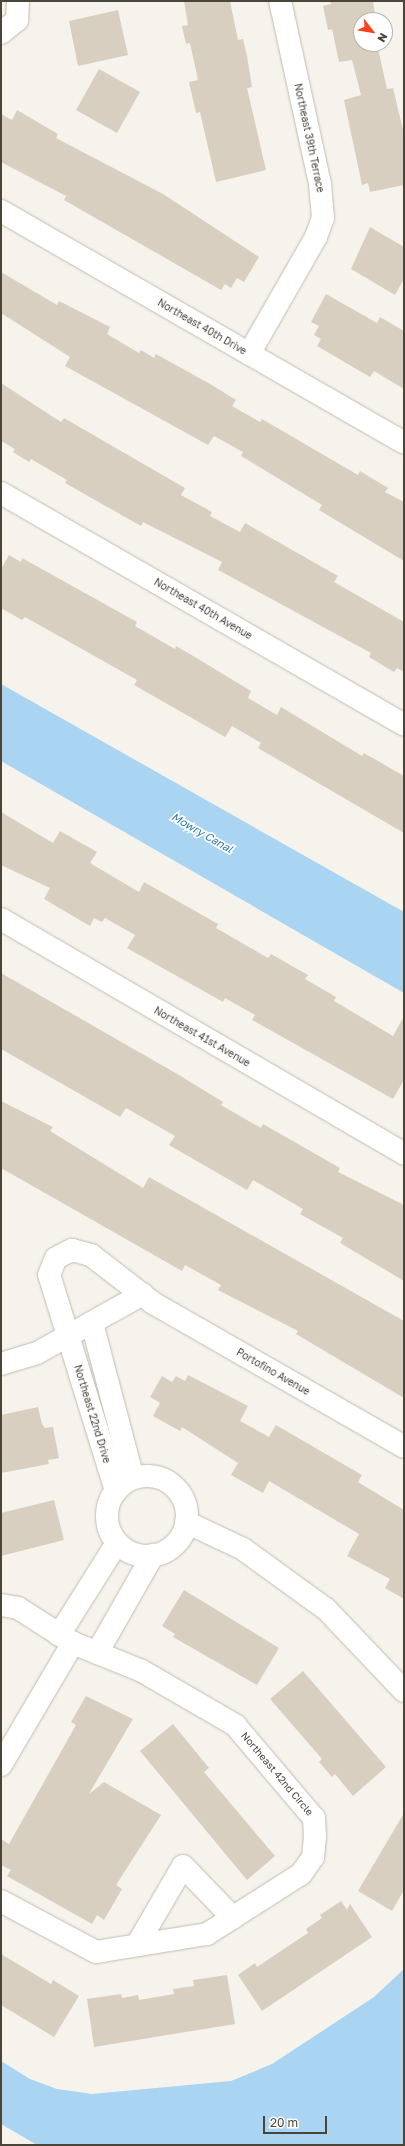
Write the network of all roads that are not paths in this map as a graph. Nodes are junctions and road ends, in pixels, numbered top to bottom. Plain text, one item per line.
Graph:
1 (18, 1) edge
2 (280, 1) edge
3 (1, 33) edge
4 (1, 210) edge
5 (248, 354) junction
6 (404, 444) edge
7 (1, 493) edge
8 (404, 725) edge
9 (1, 919) edge
10 (404, 1154) edge
11 (143, 1294) junction
12 (92, 1323) junction
13 (68, 1336) junction
14 (1, 1364) edge
15 (404, 1447) edge
16 (133, 1478) junction
17 (116, 1491) junction
18 (186, 1522) junction
19 (117, 1543) junction
20 (154, 1555) junction
21 (1, 1605) edge
22 (66, 1639) junction
23 (97, 1653) junction
24 (404, 1691) edge
25 (1, 1765) edge
26 (1, 1901) edge
27 (233, 1918) junction
28 (137, 1945) junction

1 - 3 street
2 - 5 street, Northeast 39th Terrace
4 - 5 street, Northeast 40th Drive
5 - 6 street, Northeast 40th Drive
7 - 8 street, Northeast 40th Avenue
9 - 10 street, Northeast 41st Avenue
11 - 12 street
11 - 13 street, Portofino Avenue
11 - 15 street, Portofino Avenue
12 - 13 street
12 - 16 street
13 - 14 street
13 - 17 street, Northeast 22nd Drive
16 - 17 street
16 - 18 street
17 - 19 street
18 - 20 street
18 - 24 street
19 - 20 street
19 - 22 street
20 - 23 street
21 - 22 street, Northeast 42nd Circle
22 - 23 street, Northeast 42nd Circle
22 - 25 street
23 - 27 street, Northeast 42nd Circle
26 - 28 street, Northeast 42nd Circle
27 - 28 street, Northeast 42nd Circle
27 - 28 street

